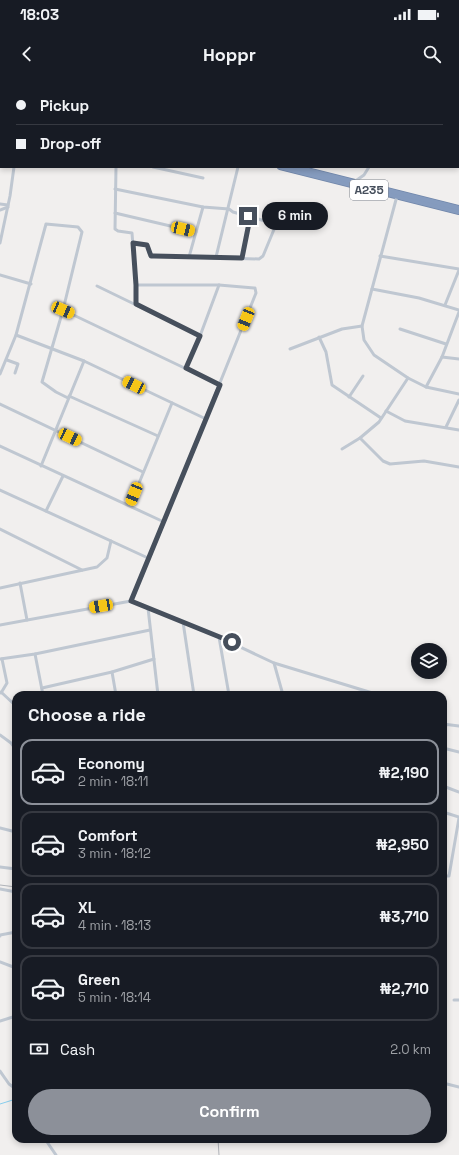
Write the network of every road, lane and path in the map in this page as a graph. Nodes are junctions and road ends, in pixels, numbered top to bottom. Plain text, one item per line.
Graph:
1 (14, 168) edge
2 (116, 168) edge
3 (158, 168) edge
4 (238, 168) edge
5 (284, 168) edge
6 (299, 168) edge
7 (368, 168) edge
8 (203, 178) dead end
9 (354, 182) junction
10 (115, 189) junction
11 (396, 196) junction
12 (0, 204) edge
13 (8, 206) junction
14 (202, 207) junction
15 (459, 207) edge
16 (229, 209) junction
17 (0, 210) edge
18 (459, 212) edge
19 (115, 213) junction
20 (248, 216) junction
21 (196, 232) junction
22 (0, 243) edge
23 (133, 243) junction
24 (380, 256) junction
25 (190, 257) junction
26 (216, 257) junction
27 (242, 258) junction
28 (459, 270) edge
29 (0, 275) edge
30 (31, 284) junction
31 (136, 285) junction
32 (218, 285) junction
33 (97, 286) dead end
34 (372, 289) junction
35 (136, 304) junction
36 (445, 305) junction
37 (63, 310) junction
38 (459, 311) edge
39 (362, 326) junction
40 (400, 329) dead end
41 (16, 334) junction
42 (200, 336) junction
43 (319, 337) junction
44 (446, 344) junction
45 (53, 348) junction
46 (290, 349) dead end
47 (442, 357) junction
48 (459, 359) edge
49 (7, 360) junction
50 (84, 361) junction
51 (0, 362) edge
52 (5, 364) junction
53 (186, 368) junction
54 (15, 373) dead end
55 (0, 374) edge
56 (363, 376) dead end
57 (408, 378) junction
58 (220, 385) junction
59 (426, 387) junction
60 (459, 394) edge
61 (69, 397) junction
62 (349, 397) junction
63 (459, 400) edge
64 (172, 403) junction
65 (0, 404) edge
66 (386, 411) junction
67 (381, 418) junction
68 (206, 419) junction
69 (446, 427) junction
70 (56, 430) junction
71 (459, 430) edge
72 (158, 436) junction
73 (360, 438) junction
74 (0, 446) edge
75 (342, 450) dead end
76 (41, 466) junction
77 (459, 467) edge
78 (143, 472) junction
79 (62, 476) junction
80 (0, 490) edge
81 (130, 505) junction
82 (46, 511) junction
83 (164, 522) junction
84 (0, 529) edge
85 (111, 541) junction
86 (148, 558) junction
87 (83, 571) junction
88 (20, 583) junction
89 (0, 588) edge
90 (131, 601) junction
91 (148, 608) junction
92 (27, 620) junction
93 (183, 622) junction
94 (0, 625) edge
95 (150, 630) junction
96 (220, 637) junction
97 (35, 654) junction
98 (154, 658) junction
99 (1, 659) edge
100 (274, 663) junction
101 (112, 672) junction
102 (42, 688) junction
103 (42, 691) edge
104 (115, 691) edge
105 (158, 691) edge
106 (193, 691) edge
107 (228, 691) edge
108 (282, 691) edge
109 (366, 691) edge
110 (1, 692) edge
111 (12, 702) edge
112 (447, 725) edge
113 (459, 726) edge
114 (0, 735) edge
115 (12, 744) edge
116 (447, 749) edge
117 (459, 752) edge
118 (447, 788) edge
119 (459, 792) edge
120 (447, 813) edge
121 (459, 817) edge
122 (0, 828) edge
123 (12, 831) edge
124 (0, 867) edge
125 (12, 868) edge
126 (447, 876) edge
127 (0, 889) edge
128 (12, 891) edge
129 (12, 933) edge
130 (0, 936) edge
131 (0, 962) edge
132 (12, 966) edge
133 (454, 1000) dead end
134 (459, 1000) edge
135 (12, 1018) edge
136 (0, 1022) edge
137 (0, 1071) edge
138 (447, 1084) edge
139 (12, 1086) edge
140 (459, 1087) edge
141 (48, 1143) edge
142 (56, 1155) edge

1 - 13 street
2 - 10 street
3 - 8 street
4 - 16 street
5 - 11 highway, A235
6 - 9 highway, A235
7 - 9 street
9 - 15 highway, A235
10 - 14 street
10 - 19 street
11 - 18 highway, A235
11 - 24 street
12 - 13 street
13 - 17 street
13 - 22 street
14 - 16 street
14 - 21 street
16 - 20 street
16 - 26 street
19 - 21 street
19 - 23 street
20 - 27 street
20 - 27 street
21 - 25 street
23 - 25 street
23 - 31 street
24 - 28 street
24 - 34 street
25 - 26 street
26 - 27 street
28 - 36 street
29 - 30 street
30 - 37 street
30 - 41 street
31 - 32 street
31 - 35 street
32 - 42 street
32 - 58 street
33 - 35 street
34 - 36 street
34 - 39 street
35 - 42 street
36 - 38 street
37 - 45 street
37 - 53 street
38 - 44 street
39 - 43 street
39 - 57 street
40 - 44 street
41 - 45 street
41 - 49 street
42 - 53 street
43 - 46 street
43 - 62 street
44 - 47 street
45 - 50 street
45 - 61 street
47 - 48 street
47 - 59 street
49 - 52 street
49 - 54 street
50 - 61 street
50 - 64 street
51 - 52 street
52 - 55 street
53 - 58 street
56 - 62 street
57 - 59 street
57 - 66 street
58 - 68 street
59 - 60 street
61 - 70 street
61 - 72 street
62 - 67 street
63 - 69 street
64 - 68 street
64 - 72 street
65 - 70 street
66 - 67 street
66 - 69 street
67 - 73 street
68 - 83 street
69 - 71 street
70 - 76 street
70 - 78 street
72 - 78 street
73 - 75 street
73 - 77 street
74 - 76 street
76 - 79 street
78 - 81 street
79 - 81 street
79 - 82 street
80 - 82 street
81 - 83 street
82 - 85 street
83 - 86 street
84 - 87 street
85 - 86 street
85 - 87 street
86 - 90 street
87 - 88 street
88 - 89 street
88 - 92 street
90 - 91 street
90 - 92 street
91 - 93 street
91 - 95 street
92 - 94 street
93 - 96 street
93 - 106 street
95 - 97 street
95 - 98 street
96 - 100 street
96 - 107 street
97 - 99 street
97 - 102 street
98 - 101 street
98 - 105 street
99 - 110 street
100 - 108 street
100 - 109 street
101 - 102 street
101 - 104 street
102 - 103 street
110 - 111 street
112 - 113 street
114 - 115 street
116 - 117 street
118 - 119 street
120 - 121 street
121 - 126 street
122 - 123 street
124 - 125 street
127 - 128 street
129 - 130 street
131 - 132 street
133 - 134 street
135 - 136 street
137 - 139 street
138 - 140 street
141 - 142 street

